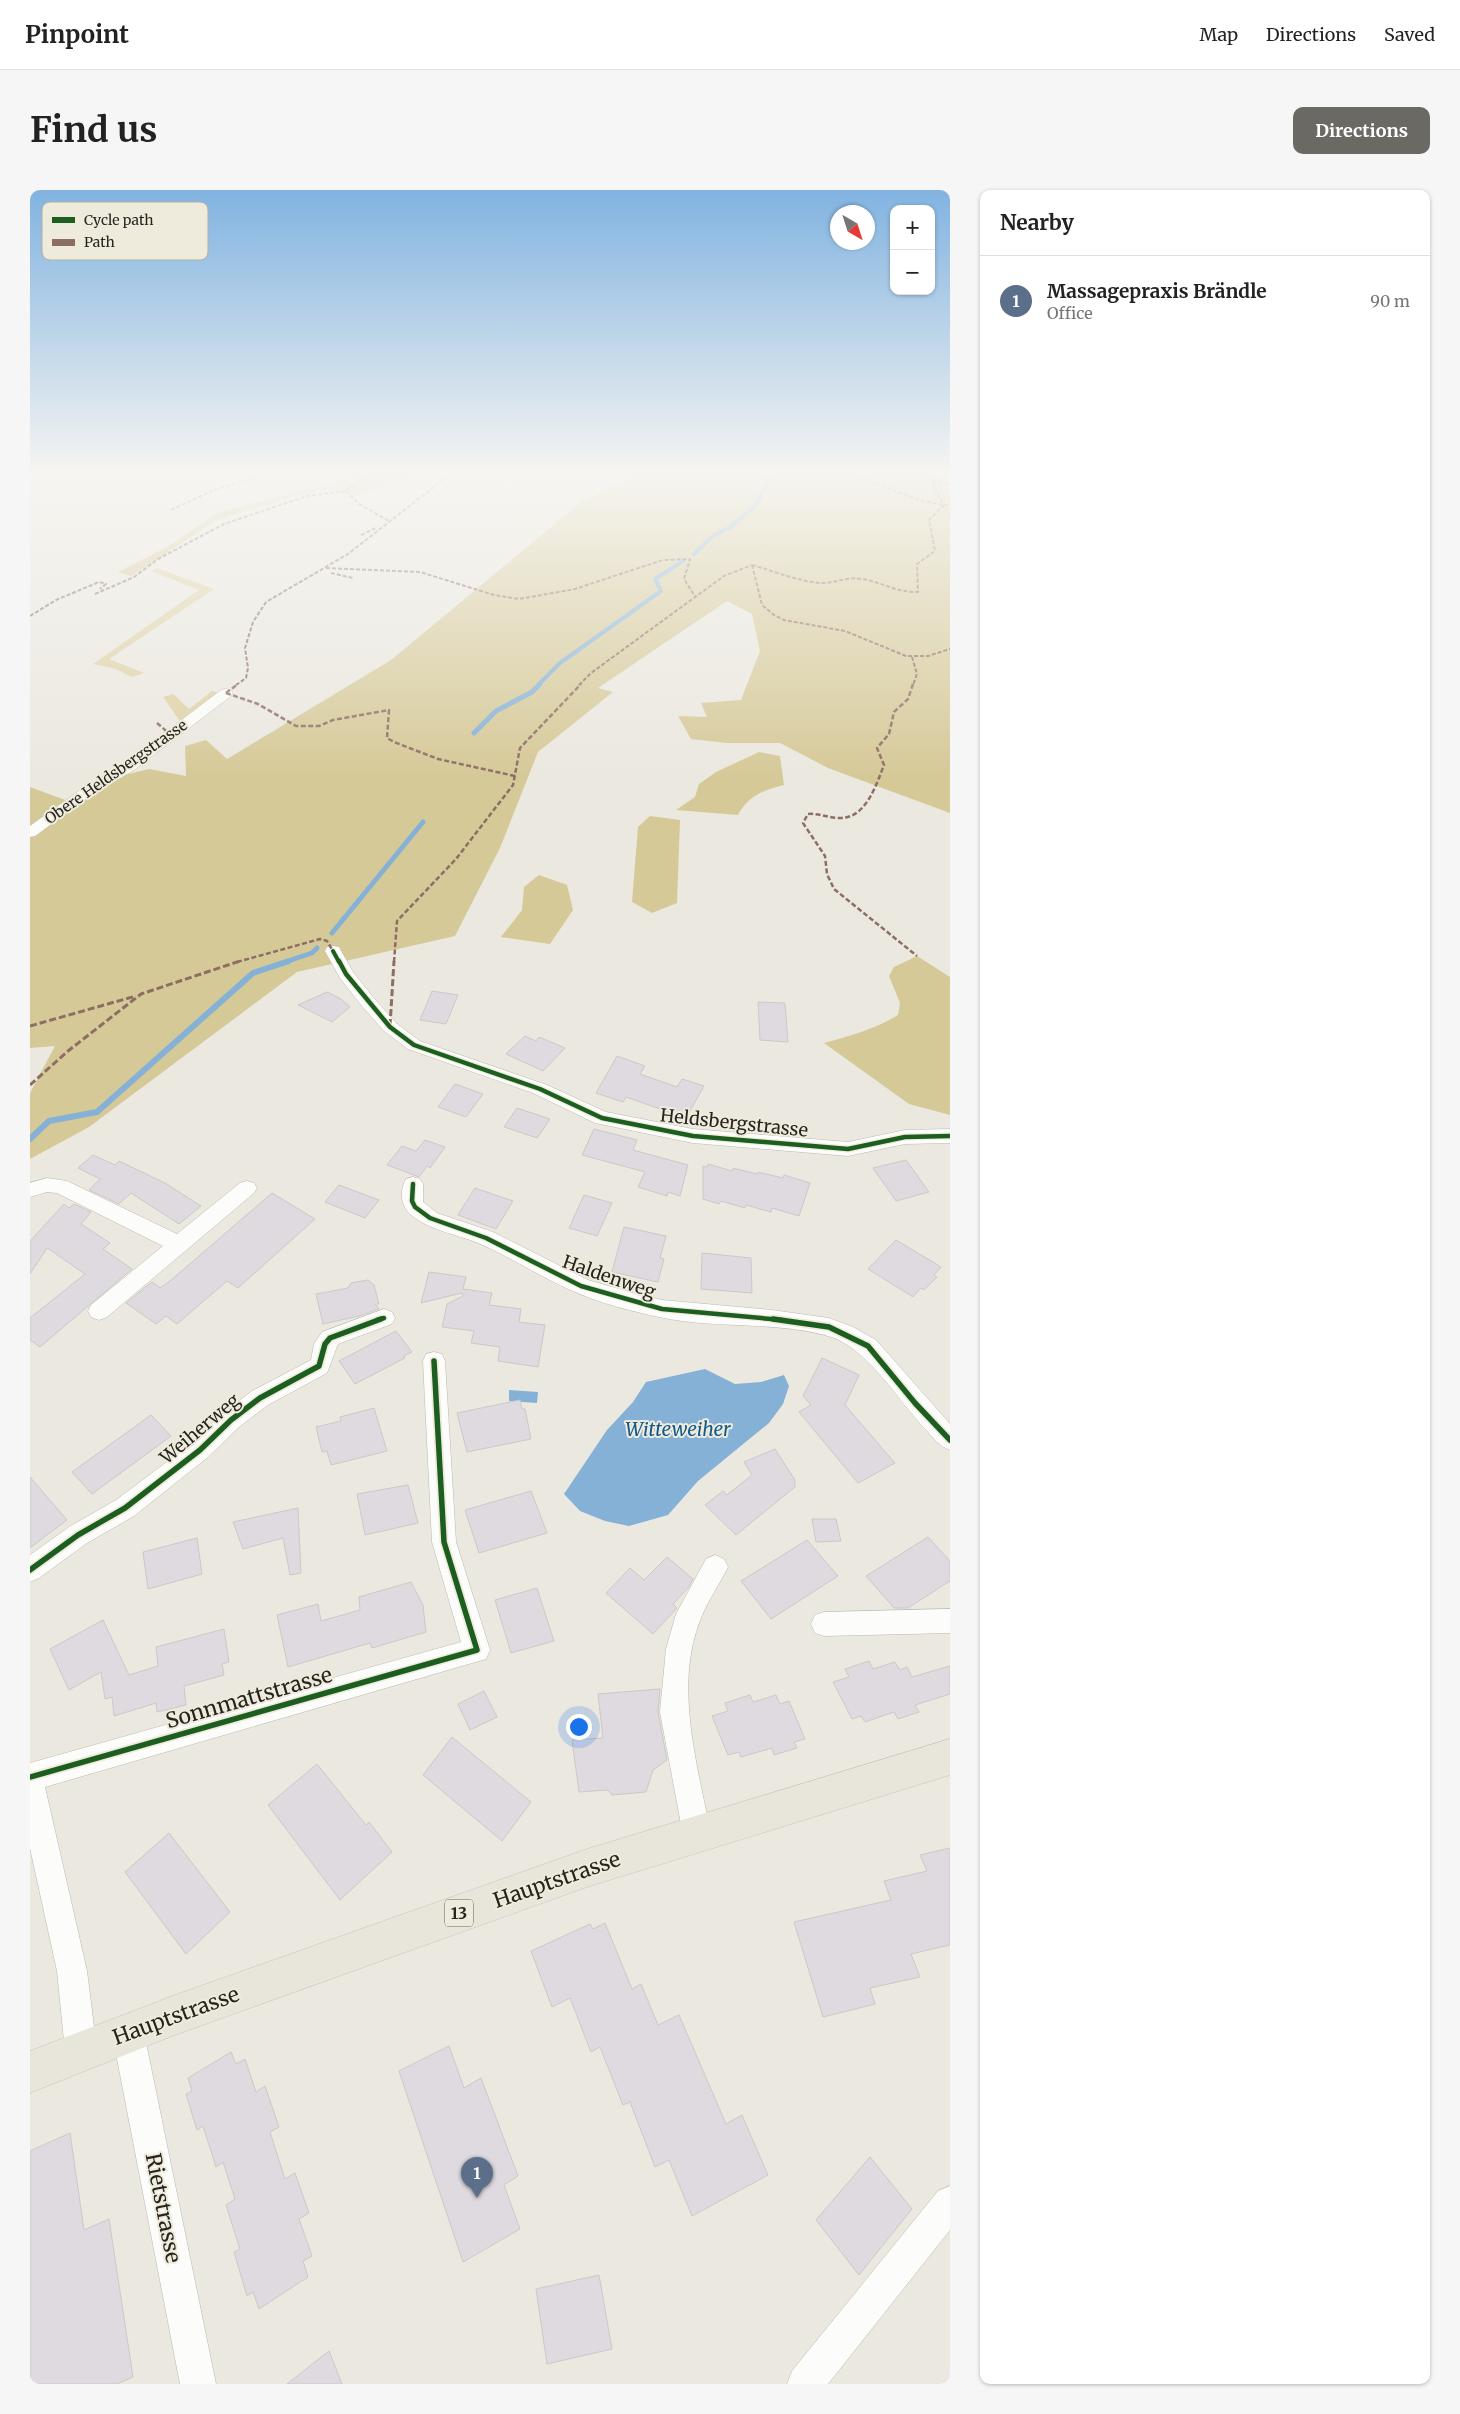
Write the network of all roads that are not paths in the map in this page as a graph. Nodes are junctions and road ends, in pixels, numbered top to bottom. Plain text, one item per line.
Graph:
1 (226, 693) dead end
2 (30, 833) edge
3 (333, 951) dead end
4 (950, 1136) edge
5 (413, 1184) dead end
6 (247, 1188) dead end
7 (30, 1190) edge
8 (180, 1244) junction
9 (99, 1312) dead end
10 (384, 1318) dead end
11 (434, 1360) dead end
12 (950, 1440) edge
13 (715, 1567) dead end
14 (30, 1570) edge
15 (950, 1621) edge
16 (824, 1624) dead end
17 (950, 1757) edge
18 (30, 1777) edge
19 (30, 1783) edge
20 (697, 1835) junction
21 (128, 2033) junction
22 (82, 2052) junction
23 (30, 2072) edge
24 (950, 2203) edge
25 (198, 2384) edge
26 (805, 2384) edge

1 - 2 street, Obere Heldsbergstrasse
3 - 4 street, Heldsbergstrasse
5 - 12 street, Haldenweg
6 - 8 street
7 - 8 street
8 - 9 street
10 - 14 street, Weiherweg
11 - 18 street, Sonnmattstrasse
13 - 20 street
15 - 16 street
17 - 20 main road, Hauptstrasse / 13
19 - 22 street
20 - 21 main road, Hauptstrasse / 13
21 - 22 main road, Hauptstrasse / 13
21 - 25 street, Rietstrasse
22 - 23 main road, Hauptstrasse / 13
24 - 26 street

